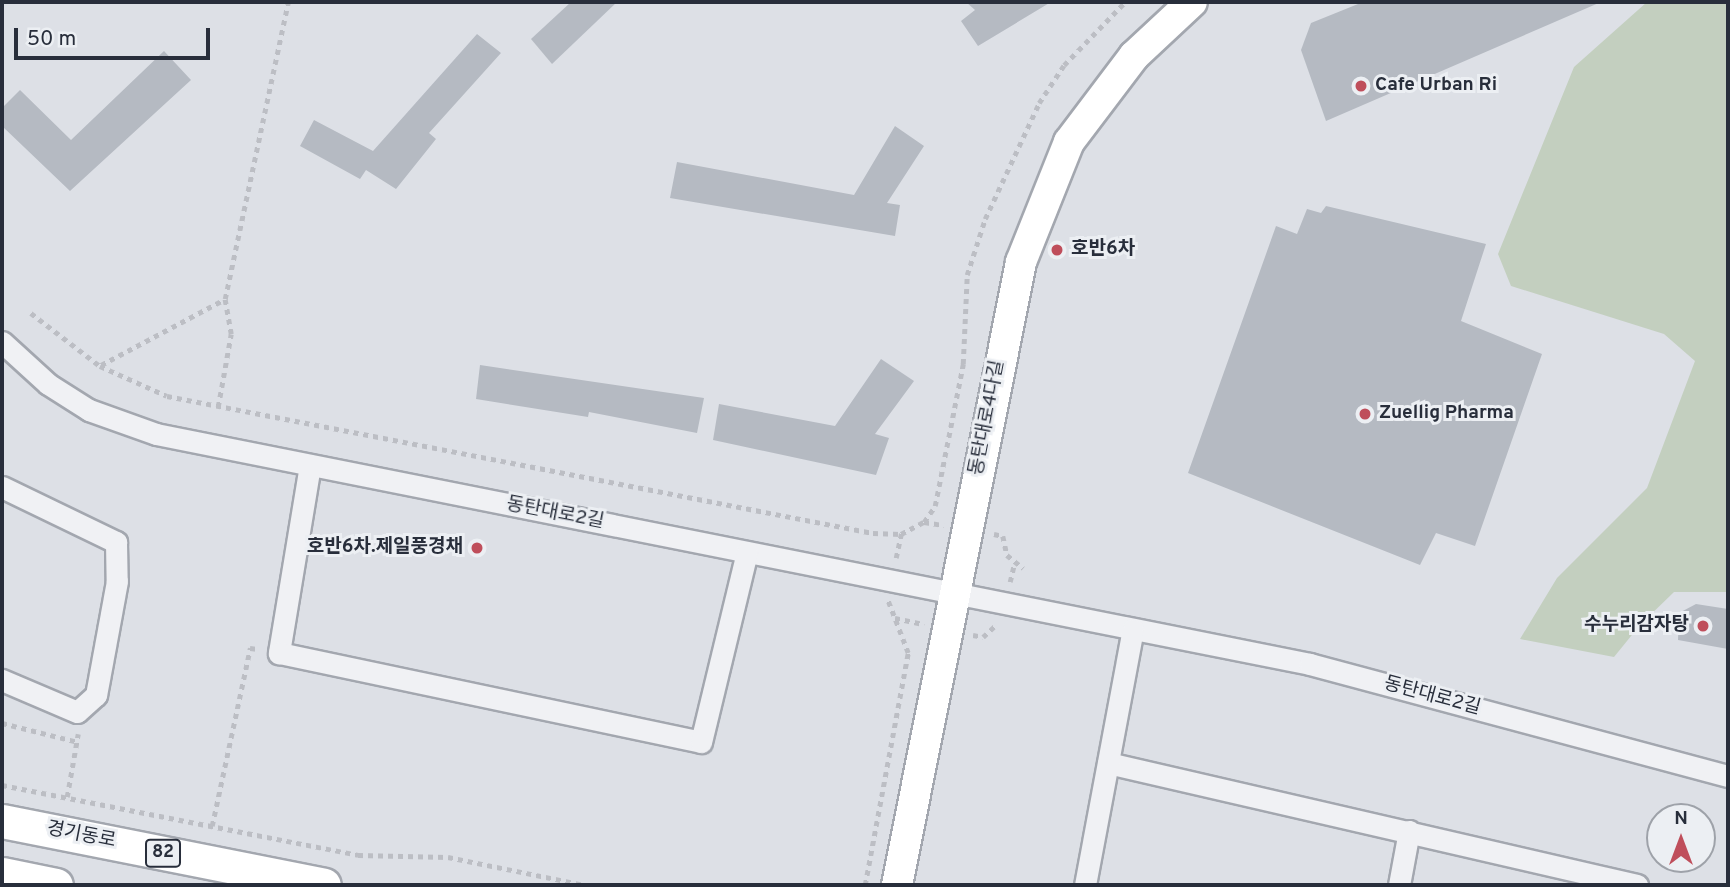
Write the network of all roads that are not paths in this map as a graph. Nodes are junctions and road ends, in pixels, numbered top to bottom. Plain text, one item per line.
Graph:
1 (1192, 2) edge
2 (2, 342) edge
3 (310, 465) junction
4 (2, 487) edge
5 (747, 552) junction
6 (953, 593) junction
7 (1133, 629) junction
8 (2, 680) edge
9 (1108, 763) junction
10 (1728, 776) edge
11 (2, 821) edge
12 (1409, 831) junction
13 (2, 874) edge
14 (56, 885) edge
15 (324, 885) edge
16 (897, 885) edge
17 (1085, 885) edge
18 (1399, 885) edge
19 (1637, 885) edge

1 - 6 street, 동탄대로4다길
2 - 3 street, 동탄대로2길
3 - 5 street, 동탄대로2길
3 - 5 street
4 - 8 street
5 - 6 street, 동탄대로2길
6 - 7 street, 동탄대로2길
6 - 16 street, 동탄대로4다길
7 - 9 street
7 - 10 street, 동탄대로2길
9 - 12 street
9 - 17 street
11 - 15 main road, 경기동로 / 82
12 - 18 street
12 - 19 street
13 - 14 main road

